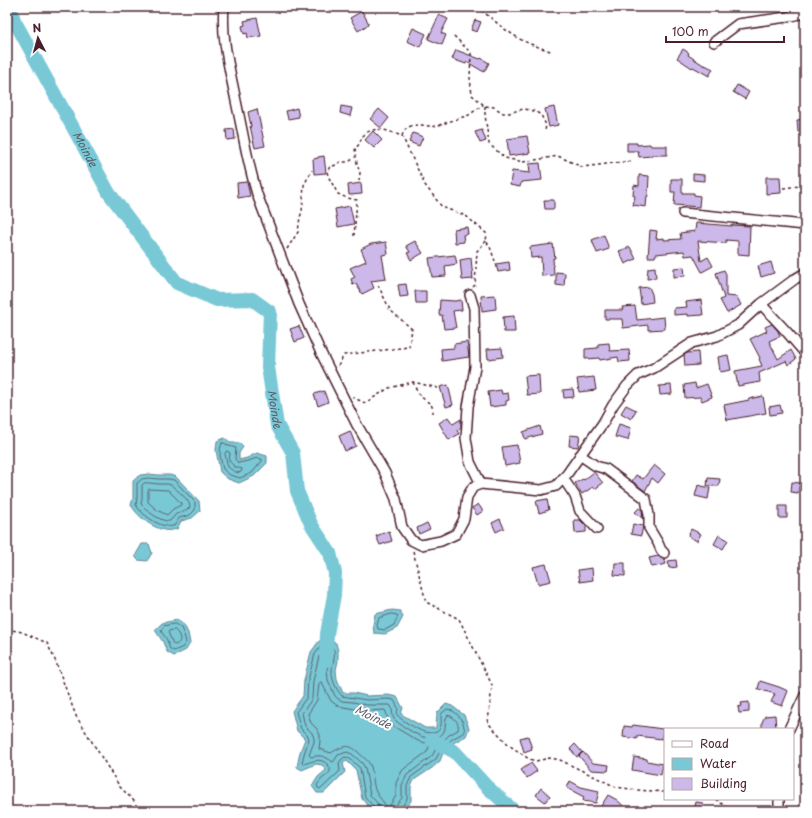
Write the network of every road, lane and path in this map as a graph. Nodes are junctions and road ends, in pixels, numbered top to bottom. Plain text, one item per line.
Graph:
1 (224, 7) edge
2 (476, 7) edge
3 (805, 13) edge
4 (454, 36) dead end
5 (714, 42) dead end
6 (553, 52) dead end
7 (484, 105) junction
8 (545, 131) dead end
9 (402, 136) junction
10 (356, 156) junction
11 (631, 161) dead end
12 (312, 170) dead end
13 (359, 181) dead end
14 (783, 188) dead end
15 (805, 189) edge
16 (683, 213) dead end
17 (805, 226) edge
18 (354, 236) dead end
19 (486, 241) junction
20 (280, 256) junction
21 (495, 261) dead end
22 (805, 273) edge
23 (378, 285) dead end
24 (470, 295) joint
25 (761, 304) junction
26 (805, 353) edge
27 (336, 370) dead end
28 (413, 382) junction
29 (438, 388) dead end
30 (343, 397) junction
31 (433, 413) dead end
32 (580, 455) junction
33 (563, 478) junction
34 (481, 484) junction
35 (596, 529) dead end
36 (410, 540) junction
37 (664, 553) dead end
38 (7, 629) edge
39 (805, 695) edge
40 (789, 728) edge
41 (664, 792) edge
42 (717, 800) edge
43 (779, 810) edge
44 (139, 811) edge
45 (731, 811) edge
46 (743, 811) edge

1 - 20 street
2 - 6 path
3 - 5 street
4 - 7 path
7 - 8 path
7 - 9 path
7 - 11 path
9 - 10 path
9 - 19 path
10 - 13 path
10 - 18 path
12 - 20 path
14 - 15 path
16 - 17 street
19 - 21 path
19 - 24 path
20 - 30 street
22 - 25 street
23 - 27 path
24 - 34 street
25 - 26 street
25 - 32 street
28 - 29 path
28 - 30 path
28 - 31 path
30 - 36 street
32 - 33 street
32 - 37 street
33 - 34 street
33 - 35 street
34 - 36 street
36 - 41 path
38 - 44 path
39 - 40 street
42 - 45 path
43 - 46 path

